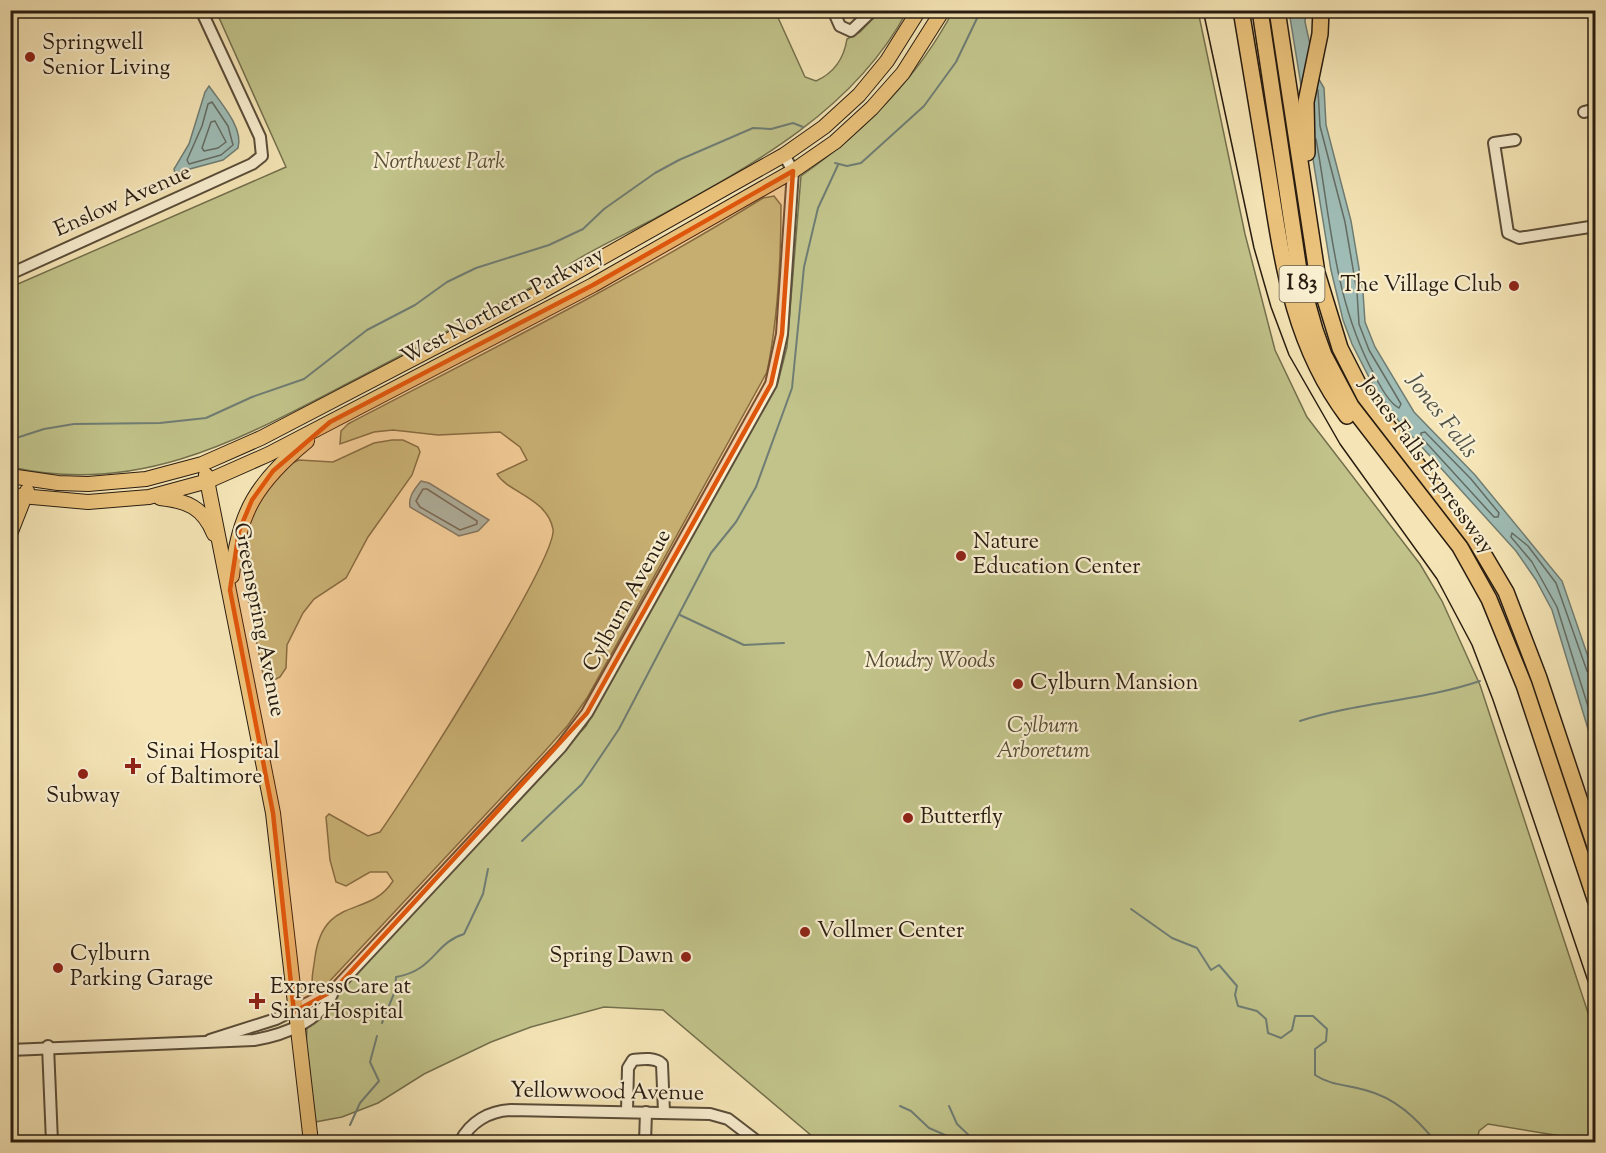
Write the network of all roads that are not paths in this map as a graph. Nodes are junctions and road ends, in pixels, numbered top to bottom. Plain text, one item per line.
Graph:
1 (201, 10) edge
2 (834, 10) edge
3 (873, 10) edge
4 (919, 10) edge
5 (943, 10) edge
6 (1241, 10) edge
7 (1260, 10) edge
8 (1277, 10) edge
9 (1321, 10) edge
10 (1596, 108) edge
11 (1584, 112) dead end
12 (1515, 140) dead end
13 (784, 155) junction
14 (793, 171) junction
15 (1596, 226) edge
16 (1312, 249) junction
17 (10, 274) edge
18 (330, 422) junction
19 (202, 464) junction
20 (10, 476) edge
21 (30, 480) junction
22 (208, 481) junction
23 (10, 495) edge
24 (148, 497) junction
25 (25, 498) junction
26 (1440, 521) junction
27 (10, 534) edge
28 (223, 554) junction
29 (230, 590) junction
30 (1596, 849) edge
31 (1596, 902) edge
32 (334, 990) junction
33 (294, 1012) junction
34 (296, 1026) junction
35 (210, 1040) junction
36 (11, 1044) edge
37 (48, 1046) junction
38 (10, 1050) edge
39 (627, 1111) junction
40 (646, 1112) junction
41 (664, 1112) junction
42 (52, 1143) edge
43 (311, 1143) edge
44 (460, 1143) edge
45 (645, 1143) edge
46 (758, 1143) edge

1 - 17 street, Enslow Avenue
2 - 3 street
4 - 13 main road, West Northern Parkway
5 - 14 main road, West Northern Parkway
6 - 26 highway
7 - 26 highway, Jones Falls Expressway / I 83
8 - 16 highway, Jones Falls Expressway / I 83
9 - 16 highway
10 - 11 street
12 - 15 street
13 - 14 street
13 - 19 main road, West Northern Parkway
14 - 18 main road, West Northern Parkway
14 - 32 street, Cylburn Avenue
16 - 30 highway, Jones Falls Expressway / I 83
18 - 22 main road, West Northern Parkway
18 - 29 main road
19 - 21 main road, West Northern Parkway
19 - 22 main road, Greenspring Avenue
20 - 21 main road, West Northern Parkway
21 - 25 main road
22 - 24 main road, West Northern Parkway
22 - 28 main road, Greenspring Avenue
23 - 25 main road, West Northern Parkway
24 - 25 main road, West Northern Parkway
24 - 28 main road
25 - 27 main road
26 - 31 highway, Jones Falls Expressway / I 83
28 - 29 main road, Greenspring Avenue
29 - 33 main road, Greenspring Avenue
32 - 33 street, Cylburn Avenue
32 - 34 street, Cylburn Avenue
33 - 34 main road, Greenspring Avenue
33 - 35 street, Cylburn Avenue
34 - 35 street, Cylburn Avenue
34 - 43 main road, Greenspring Avenue
35 - 37 street, Cylburn Avenue
36 - 37 street
37 - 38 street, Cylburn Avenue
37 - 42 street
39 - 40 street, Yellowwood Avenue
39 - 41 street
39 - 44 street, Yellowwood Avenue
40 - 41 street, Yellowwood Avenue
40 - 45 street
41 - 46 street, Yellowwood Avenue

